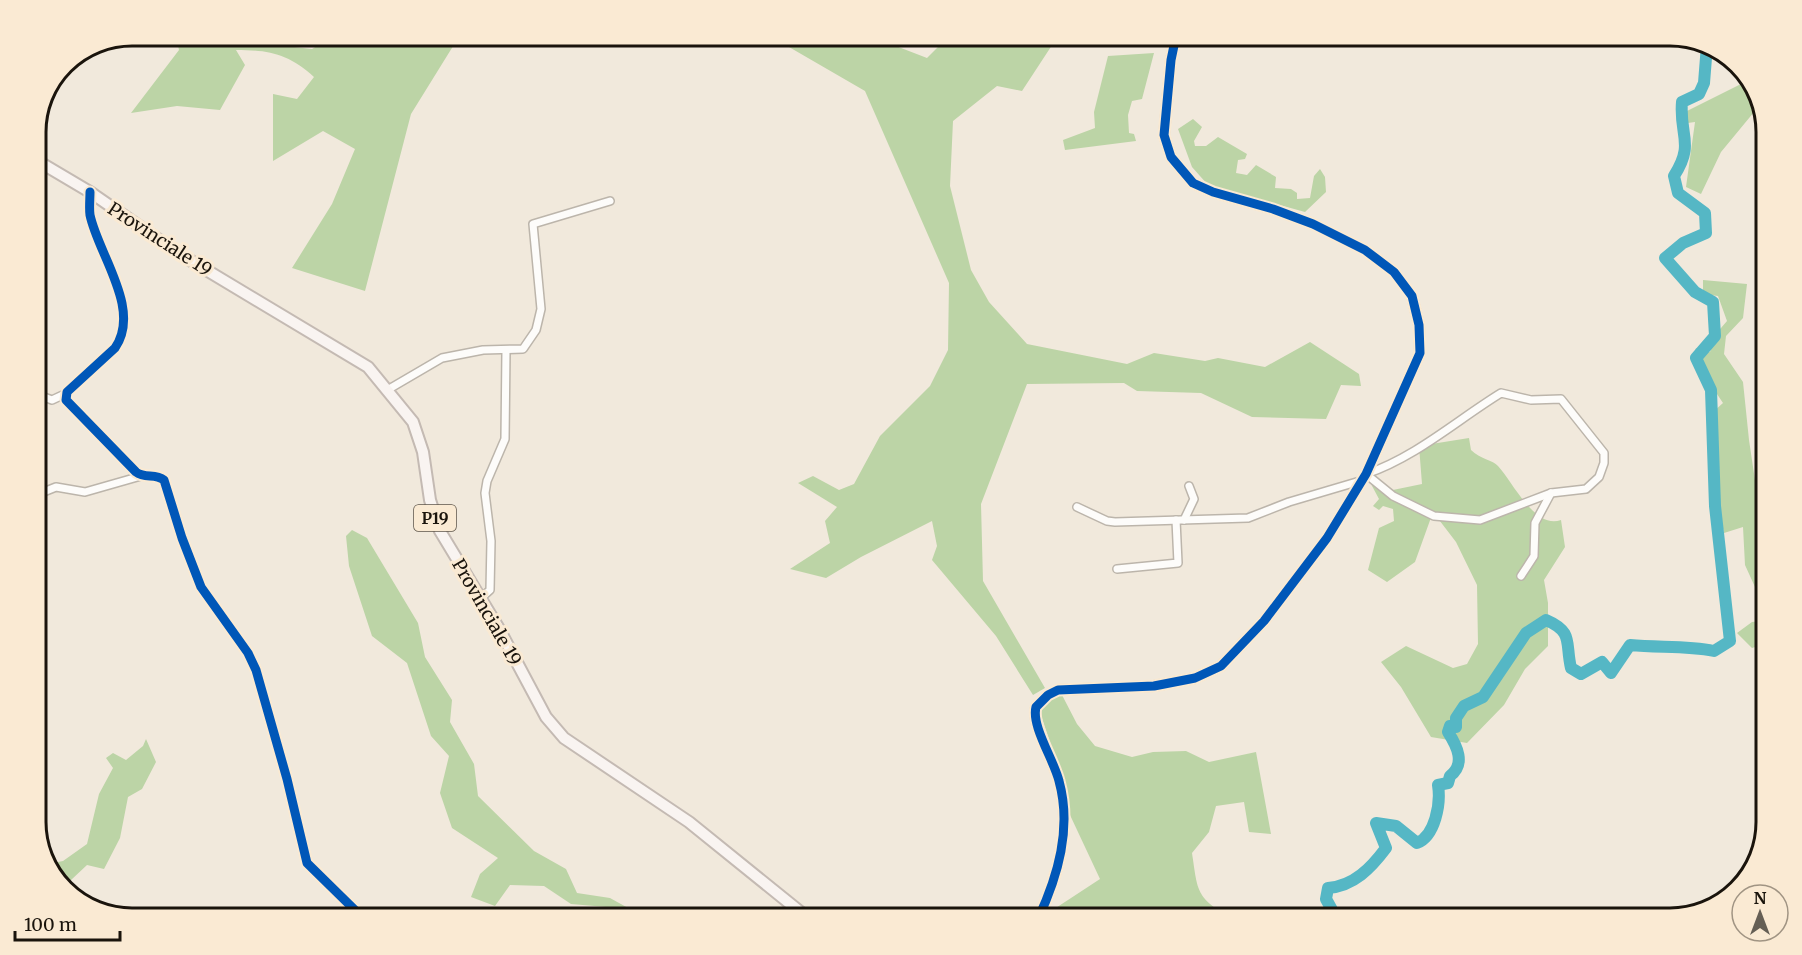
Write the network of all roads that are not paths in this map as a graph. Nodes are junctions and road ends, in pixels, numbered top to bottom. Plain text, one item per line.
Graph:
1 (1174, 46) edge
2 (47, 167) edge
3 (90, 192) junction
4 (610, 201) dead end
5 (506, 350) junction
6 (389, 389) junction
7 (67, 392) junction
8 (47, 398) edge
9 (141, 476) junction
10 (1363, 478) junction
11 (1189, 486) dead end
12 (47, 491) edge
13 (1551, 493) junction
14 (1077, 507) dead end
15 (1180, 520) junction
16 (1118, 570) dead end
17 (1521, 576) dead end
18 (481, 598) junction
19 (353, 908) edge
20 (795, 908) edge
21 (1042, 908) edge

1 - 10 street
2 - 3 main road, Provinciale 19 / P19
3 - 6 main road, Provinciale 19 / P19
3 - 7 street
4 - 5 street
5 - 6 street
5 - 18 street
6 - 18 main road, Provinciale 19 / P19
7 - 8 street
7 - 9 street
9 - 12 street
9 - 19 street
10 - 13 street
10 - 13 street
10 - 15 street
10 - 21 street
11 - 15 street
13 - 17 street
14 - 15 street
15 - 16 street
18 - 20 main road, Provinciale 19 / P19

